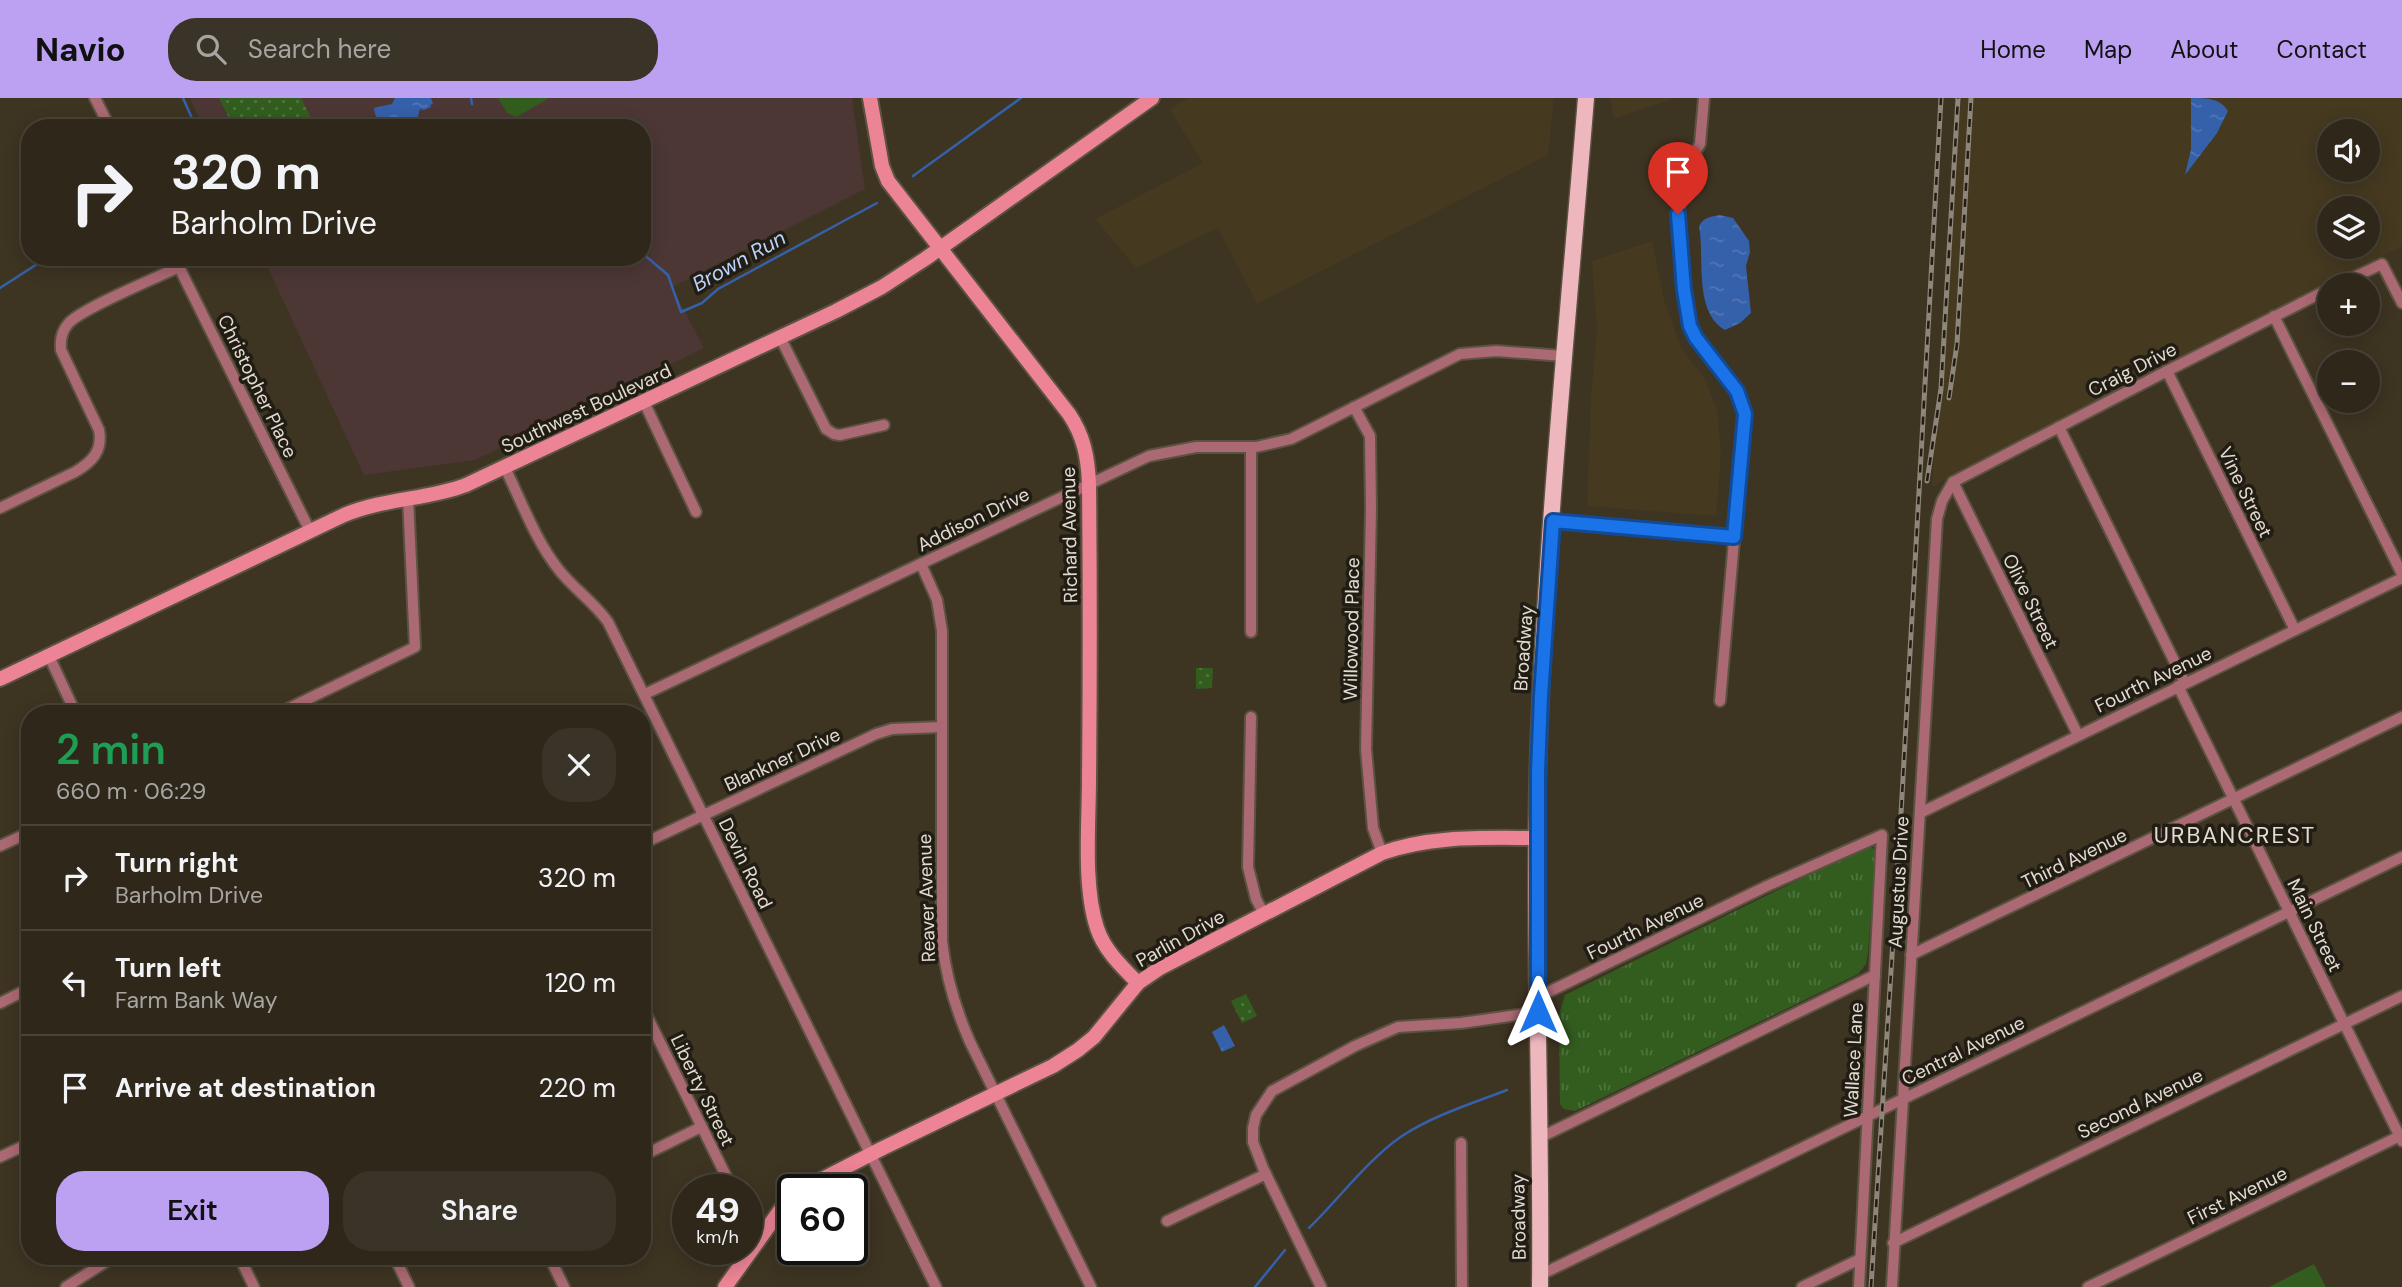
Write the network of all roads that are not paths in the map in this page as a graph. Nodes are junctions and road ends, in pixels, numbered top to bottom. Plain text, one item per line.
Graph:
1 (95, 98) edge
2 (1152, 98) edge
3 (1586, 98) edge
4 (1704, 98) edge
5 (872, 99) edge
6 (106, 119) edge
7 (940, 248) junction
8 (169, 266) edge
9 (178, 266) edge
10 (2363, 273) edge
11 (2317, 295) edge
12 (2402, 303) edge
13 (2274, 316) junction
14 (780, 337) junction
15 (1564, 356) junction
16 (2167, 371) junction
17 (644, 402) junction
18 (1354, 407) junction
19 (884, 425) dead end
20 (2059, 427) junction
21 (1251, 447) junction
22 (98, 451) junction
23 (110, 456) dead end
24 (505, 468) junction
25 (1953, 482) junction
26 (1089, 484) junction
27 (408, 498) junction
28 (0, 508) edge
29 (696, 512) dead end
30 (1553, 521) junction
31 (310, 531) junction
32 (1734, 537) junction
33 (921, 564) junction
34 (2402, 576) edge
35 (2295, 630) junction
36 (1251, 632) dead end
37 (49, 656) junction
38 (0, 679) edge
39 (2181, 684) junction
40 (645, 694) junction
41 (1720, 701) dead end
42 (72, 705) edge
43 (296, 705) edge
44 (650, 705) edge
45 (651, 707) edge
46 (1251, 716) dead end
47 (2402, 717) edge
48 (942, 727) junction
49 (2078, 735) junction
50 (2234, 799) junction
51 (1920, 813) junction
52 (703, 815) junction
53 (1881, 835) joint
54 (21, 836) edge
55 (1537, 838) junction
56 (651, 840) edge
57 (0, 846) edge
58 (1382, 853) junction
59 (2402, 857) edge
60 (2289, 911) junction
61 (1264, 914) junction
62 (1912, 955) junction
63 (1875, 975) junction
64 (1138, 983) junction
65 (21, 992) edge
66 (2402, 996) edge
67 (0, 1003) edge
68 (1538, 1005) junction
69 (2344, 1023) junction
70 (651, 1024) edge
71 (995, 1093) junction
72 (1902, 1100) junction
73 (1868, 1117) junction
74 (701, 1127) junction
75 (2401, 1137) edge
76 (1539, 1138) junction
77 (1461, 1143) dead end
78 (21, 1147) edge
79 (651, 1152) edge
80 (870, 1154) junction
81 (0, 1157) edge
82 (725, 1174) edge
83 (832, 1174) edge
84 (1266, 1174) junction
85 (777, 1217) edge
86 (1167, 1221) dead end
87 (763, 1234) edge
88 (1894, 1243) junction
89 (1860, 1259) junction
90 (101, 1265) edge
91 (243, 1265) edge
92 (398, 1265) edge
93 (553, 1265) edge
94 (740, 1265) edge
95 (1540, 1281) edge
96 (66, 1287) edge
97 (254, 1287) edge
98 (409, 1287) edge
99 (564, 1287) edge
100 (725, 1287) edge
101 (936, 1287) edge
102 (1090, 1287) edge
103 (1321, 1287) edge
104 (1462, 1287) edge
105 (1802, 1287) edge
106 (1858, 1287) edge
107 (1892, 1287) edge
108 (2088, 1287) edge

1 - 6 street
2 - 7 street, Southwest Boulevard
3 - 15 main road, Broadway
4 - 32 street
5 - 7 street, Richard Avenue
7 - 14 street, Southwest Boulevard
7 - 26 street, Richard Avenue
8 - 22 street
9 - 31 street, Christopher Place
10 - 12 street
11 - 13 street, Craig Drive
13 - 16 street, Craig Drive
13 - 34 street
14 - 17 street, Southwest Boulevard
14 - 19 street
15 - 18 street, Addison Drive
15 - 30 main road, Broadway
16 - 20 street, Craig Drive
16 - 35 street, Vine Street
17 - 24 street, Southwest Boulevard
17 - 29 street
18 - 21 street, Addison Drive
18 - 58 street, Willowood Place
20 - 25 street, Craig Drive
20 - 39 street, Main Street
21 - 26 street, Addison Drive
21 - 36 street
22 - 23 street
22 - 28 street
24 - 27 street, Southwest Boulevard
24 - 40 street, Devin Road
25 - 49 street, Olive Street
25 - 51 street, Augustus Drive
26 - 33 street, Addison Drive
26 - 64 street, Richard Avenue
27 - 31 street, Southwest Boulevard
27 - 43 street
30 - 32 street
30 - 55 main road, Broadway
31 - 37 street, Southwest Boulevard
32 - 41 street
33 - 40 street, Addison Drive
33 - 48 street, Reaver Avenue
34 - 35 street, Fourth Avenue
35 - 39 street, Fourth Avenue
37 - 38 street, Southwest Boulevard
37 - 42 street
39 - 49 street, Fourth Avenue
39 - 50 street, Main Street
40 - 44 street, Devin Road
45 - 52 street, Devin Road
46 - 61 street
47 - 50 street, Third Avenue
48 - 52 street, Blankner Drive
48 - 71 street, Reaver Avenue
49 - 51 street, Fourth Avenue
50 - 60 street, Main Street
50 - 62 street, Third Avenue
51 - 62 street, Augustus Drive
52 - 56 street, Blankner Drive
52 - 80 street, Devin Road
53 - 63 street, Wallace Lane
53 - 68 street, Fourth Avenue
54 - 57 street
55 - 58 street, Parlin Drive
55 - 68 main road, Broadway
58 - 61 street, Parlin Drive
59 - 60 street, Central Avenue
60 - 69 street, Main Street
60 - 72 street, Central Avenue
61 - 64 street, Parlin Drive
62 - 72 street, Augustus Drive
63 - 73 street, Wallace Lane
63 - 76 street
64 - 71 street, Parlin Drive
65 - 67 street
66 - 69 street, Second Avenue
68 - 76 main road, Broadway
68 - 84 street, Fourth Avenue
69 - 75 street, Main Street
69 - 88 street, Second Avenue
70 - 74 street, Liberty Street
71 - 80 street, Parlin Drive
71 - 102 street, Reaver Avenue
72 - 73 street, Central Avenue
72 - 88 street, Augustus Drive
73 - 89 street, Wallace Lane
73 - 95 street, Central Avenue
74 - 79 street
74 - 82 street, Liberty Street
75 - 108 street, First Avenue
76 - 95 main road, Broadway
77 - 104 street
78 - 81 street
80 - 83 street, Parlin Drive
80 - 101 street, Devin Road
84 - 86 street
84 - 103 street, Fourth Avenue
85 - 87 street
88 - 107 street, Augustus Drive
89 - 105 street
89 - 106 street, Wallace Lane
90 - 96 street
91 - 97 street
92 - 98 street
93 - 99 street
94 - 100 street

